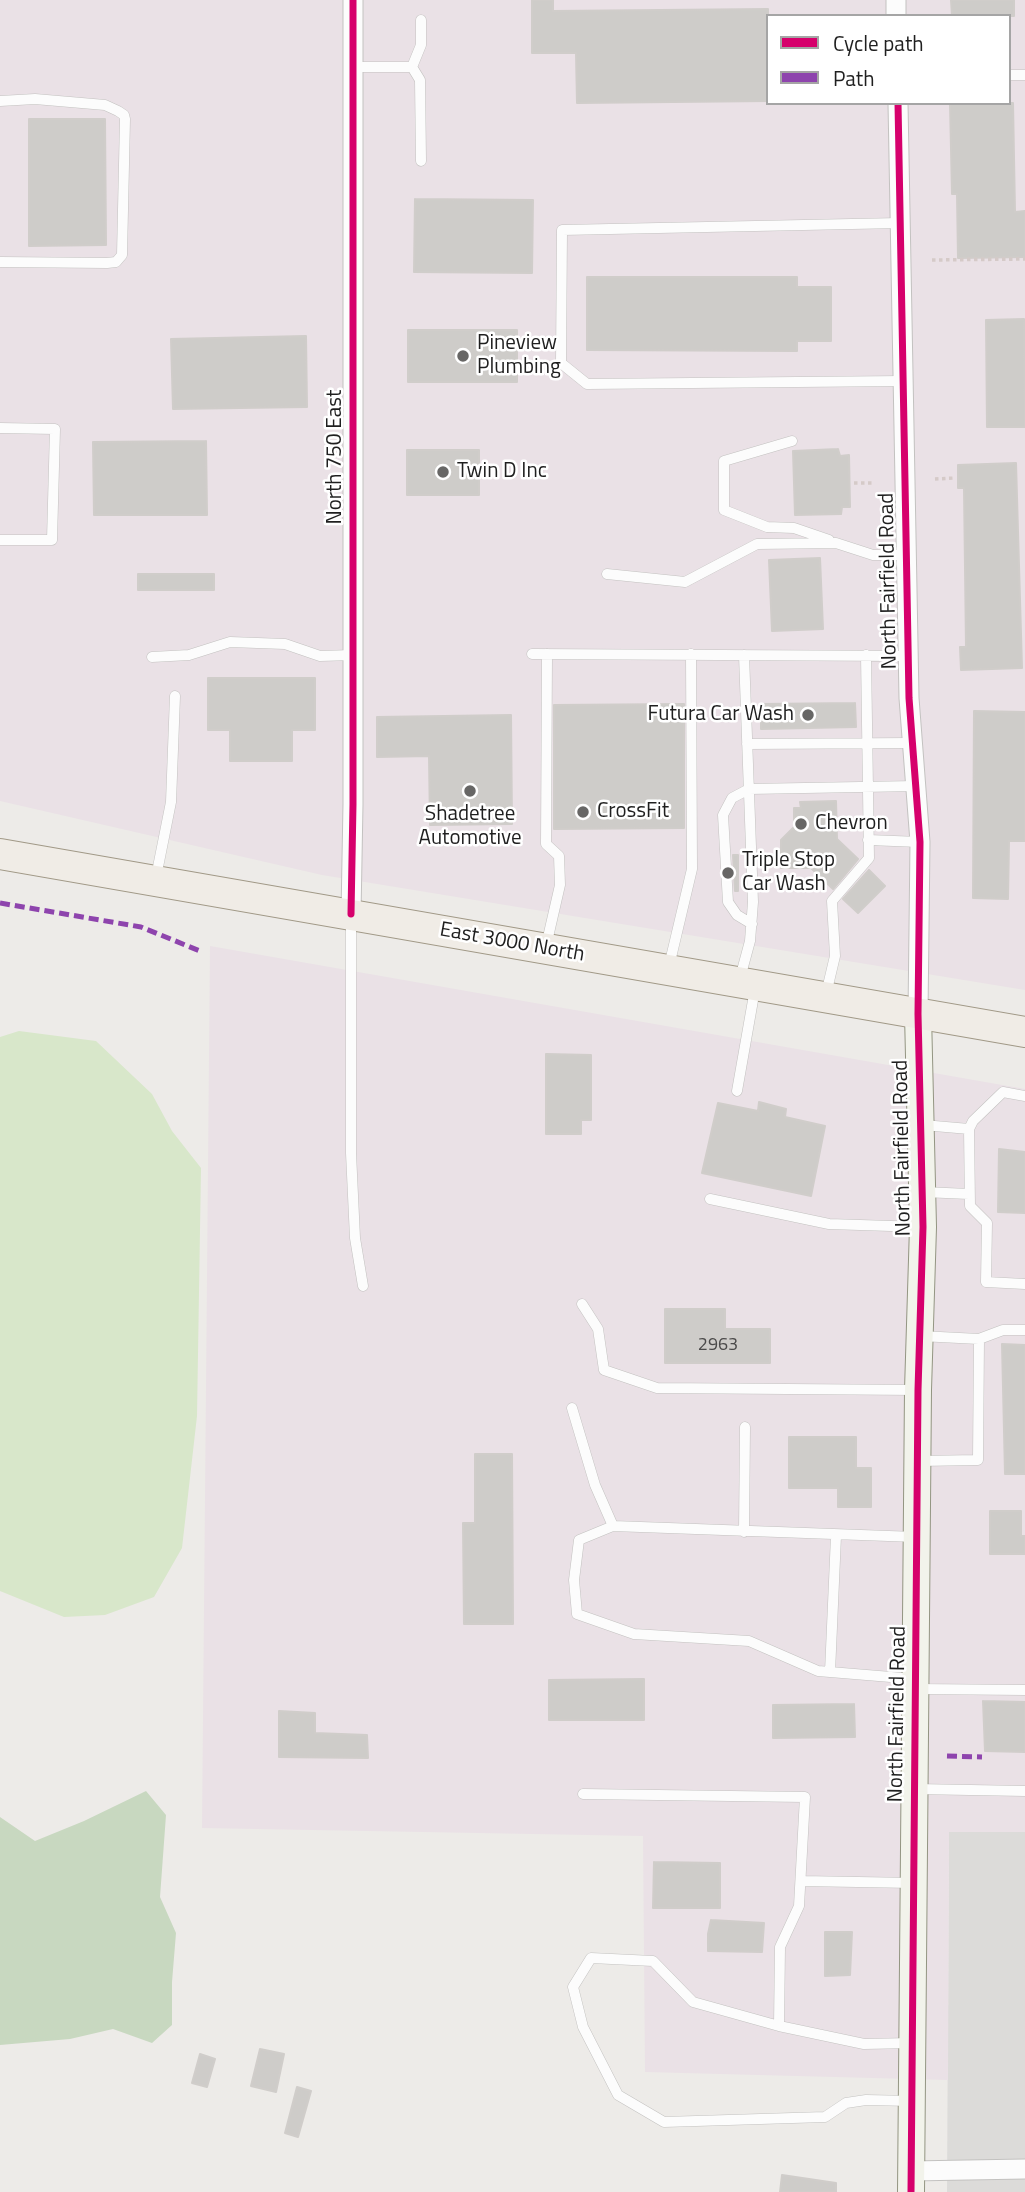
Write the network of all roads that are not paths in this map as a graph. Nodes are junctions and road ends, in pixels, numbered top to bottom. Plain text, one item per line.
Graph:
1 (354, 0) edge
2 (421, 20) dead end
3 (354, 67) junction
4 (412, 67) junction
5 (0, 101) edge
6 (898, 105) edge
7 (421, 161) dead end
8 (900, 223) junction
9 (0, 262) edge
10 (903, 381) junction
11 (0, 428) edge
12 (792, 441) dead end
13 (0, 540) edge
14 (836, 543) junction
15 (905, 555) junction
16 (607, 574) dead end
17 (532, 654) dead end
18 (547, 654) junction
19 (691, 654) junction
20 (353, 655) junction
21 (744, 655) junction
22 (866, 655) junction
23 (908, 656) junction
24 (152, 657) dead end
25 (175, 696) dead end
26 (867, 743) junction
27 (912, 743) junction
28 (747, 744) junction
29 (916, 786) junction
30 (868, 787) junction
31 (749, 789) junction
32 (869, 840) junction
33 (920, 842) junction
34 (0, 854) edge
35 (156, 881) junction
36 (351, 914) junction
37 (752, 923) junction
38 (545, 950) junction
39 (668, 970) junction
40 (747, 984) junction
41 (825, 998) junction
42 (918, 1014) junction
43 (1025, 1032) edge
44 (737, 1091) dead end
45 (1025, 1096) edge
46 (922, 1125) junction
47 (969, 1129) junction
48 (922, 1192) junction
49 (969, 1194) junction
50 (710, 1199) dead end
51 (923, 1227) junction
52 (1025, 1284) edge
53 (363, 1286) dead end
54 (582, 1304) dead end
55 (1025, 1330) edge
56 (920, 1336) junction
57 (979, 1339) junction
58 (918, 1390) junction
59 (572, 1408) dead end
60 (745, 1427) dead end
61 (918, 1461) junction
62 (613, 1526) junction
63 (744, 1532) junction
64 (836, 1535) junction
65 (917, 1537) junction
66 (830, 1672) junction
67 (916, 1684) junction
68 (1025, 1690) edge
69 (915, 1789) junction
70 (1025, 1791) edge
71 (583, 1794) dead end
72 (801, 1881) junction
73 (914, 1883) junction
74 (779, 2026) junction
75 (912, 2043) junction
76 (912, 2101) junction
77 (1025, 2168) edge
78 (911, 2181) edge

1 - 3 street, North 750 East
2 - 4 lane
3 - 4 lane
3 - 20 street, North 750 East
4 - 7 lane
5 - 9 lane
6 - 8 street, North Fairfield Road
8 - 10 street, North Fairfield Road
8 - 10 lane
10 - 15 street, North Fairfield Road
11 - 13 lane
12 - 14 lane
14 - 15 lane
14 - 16 lane
15 - 23 street, North Fairfield Road
17 - 18 lane
18 - 19 lane
18 - 38 lane
19 - 21 lane
19 - 39 lane
20 - 24 lane
20 - 36 street, North 750 East
21 - 22 lane
21 - 28 lane
22 - 23 lane
22 - 26 lane
23 - 27 street, North Fairfield Road
25 - 35 lane
26 - 27 lane
26 - 28 lane
26 - 30 lane
27 - 29 street, North Fairfield Road
28 - 31 lane
29 - 30 lane
29 - 33 street, North Fairfield Road
30 - 31 lane
30 - 32 lane
31 - 37 lane
31 - 37 lane
32 - 33 lane
32 - 41 lane
33 - 42 street, North Fairfield Road
34 - 35 main road, East 3000 North
35 - 36 main road, East 3000 North
36 - 38 main road, East 3000 North
36 - 53 lane
37 - 40 lane
38 - 39 main road, East 3000 North
39 - 40 main road, East 3000 North
40 - 41 main road, East 3000 North
40 - 44 lane
41 - 42 main road, East 3000 North
42 - 43 main road, East 3000 North
42 - 46 main road, North Fairfield Road
45 - 47 lane
46 - 47 lane
46 - 48 main road, North Fairfield Road
47 - 49 lane
48 - 49 lane
48 - 51 main road, North Fairfield Road
49 - 52 lane
50 - 51 lane
51 - 56 main road, North Fairfield Road
54 - 58 lane
55 - 57 lane
56 - 57 lane
56 - 58 main road, North Fairfield Road
57 - 61 lane
58 - 61 main road, North Fairfield Road
59 - 62 lane
60 - 63 lane
61 - 65 main road, North Fairfield Road
62 - 63 lane
62 - 66 lane
63 - 64 lane
64 - 65 lane
64 - 66 lane
65 - 67 main road, North Fairfield Road
66 - 67 lane
67 - 68 lane
67 - 69 main road, North Fairfield Road
69 - 70 lane
69 - 73 main road, North Fairfield Road
71 - 72 lane
72 - 73 lane
72 - 74 lane
73 - 75 main road, North Fairfield Road
74 - 75 lane
74 - 76 lane
75 - 76 main road, North Fairfield Road
76 - 78 main road, North Fairfield Road
77 - 78 street

